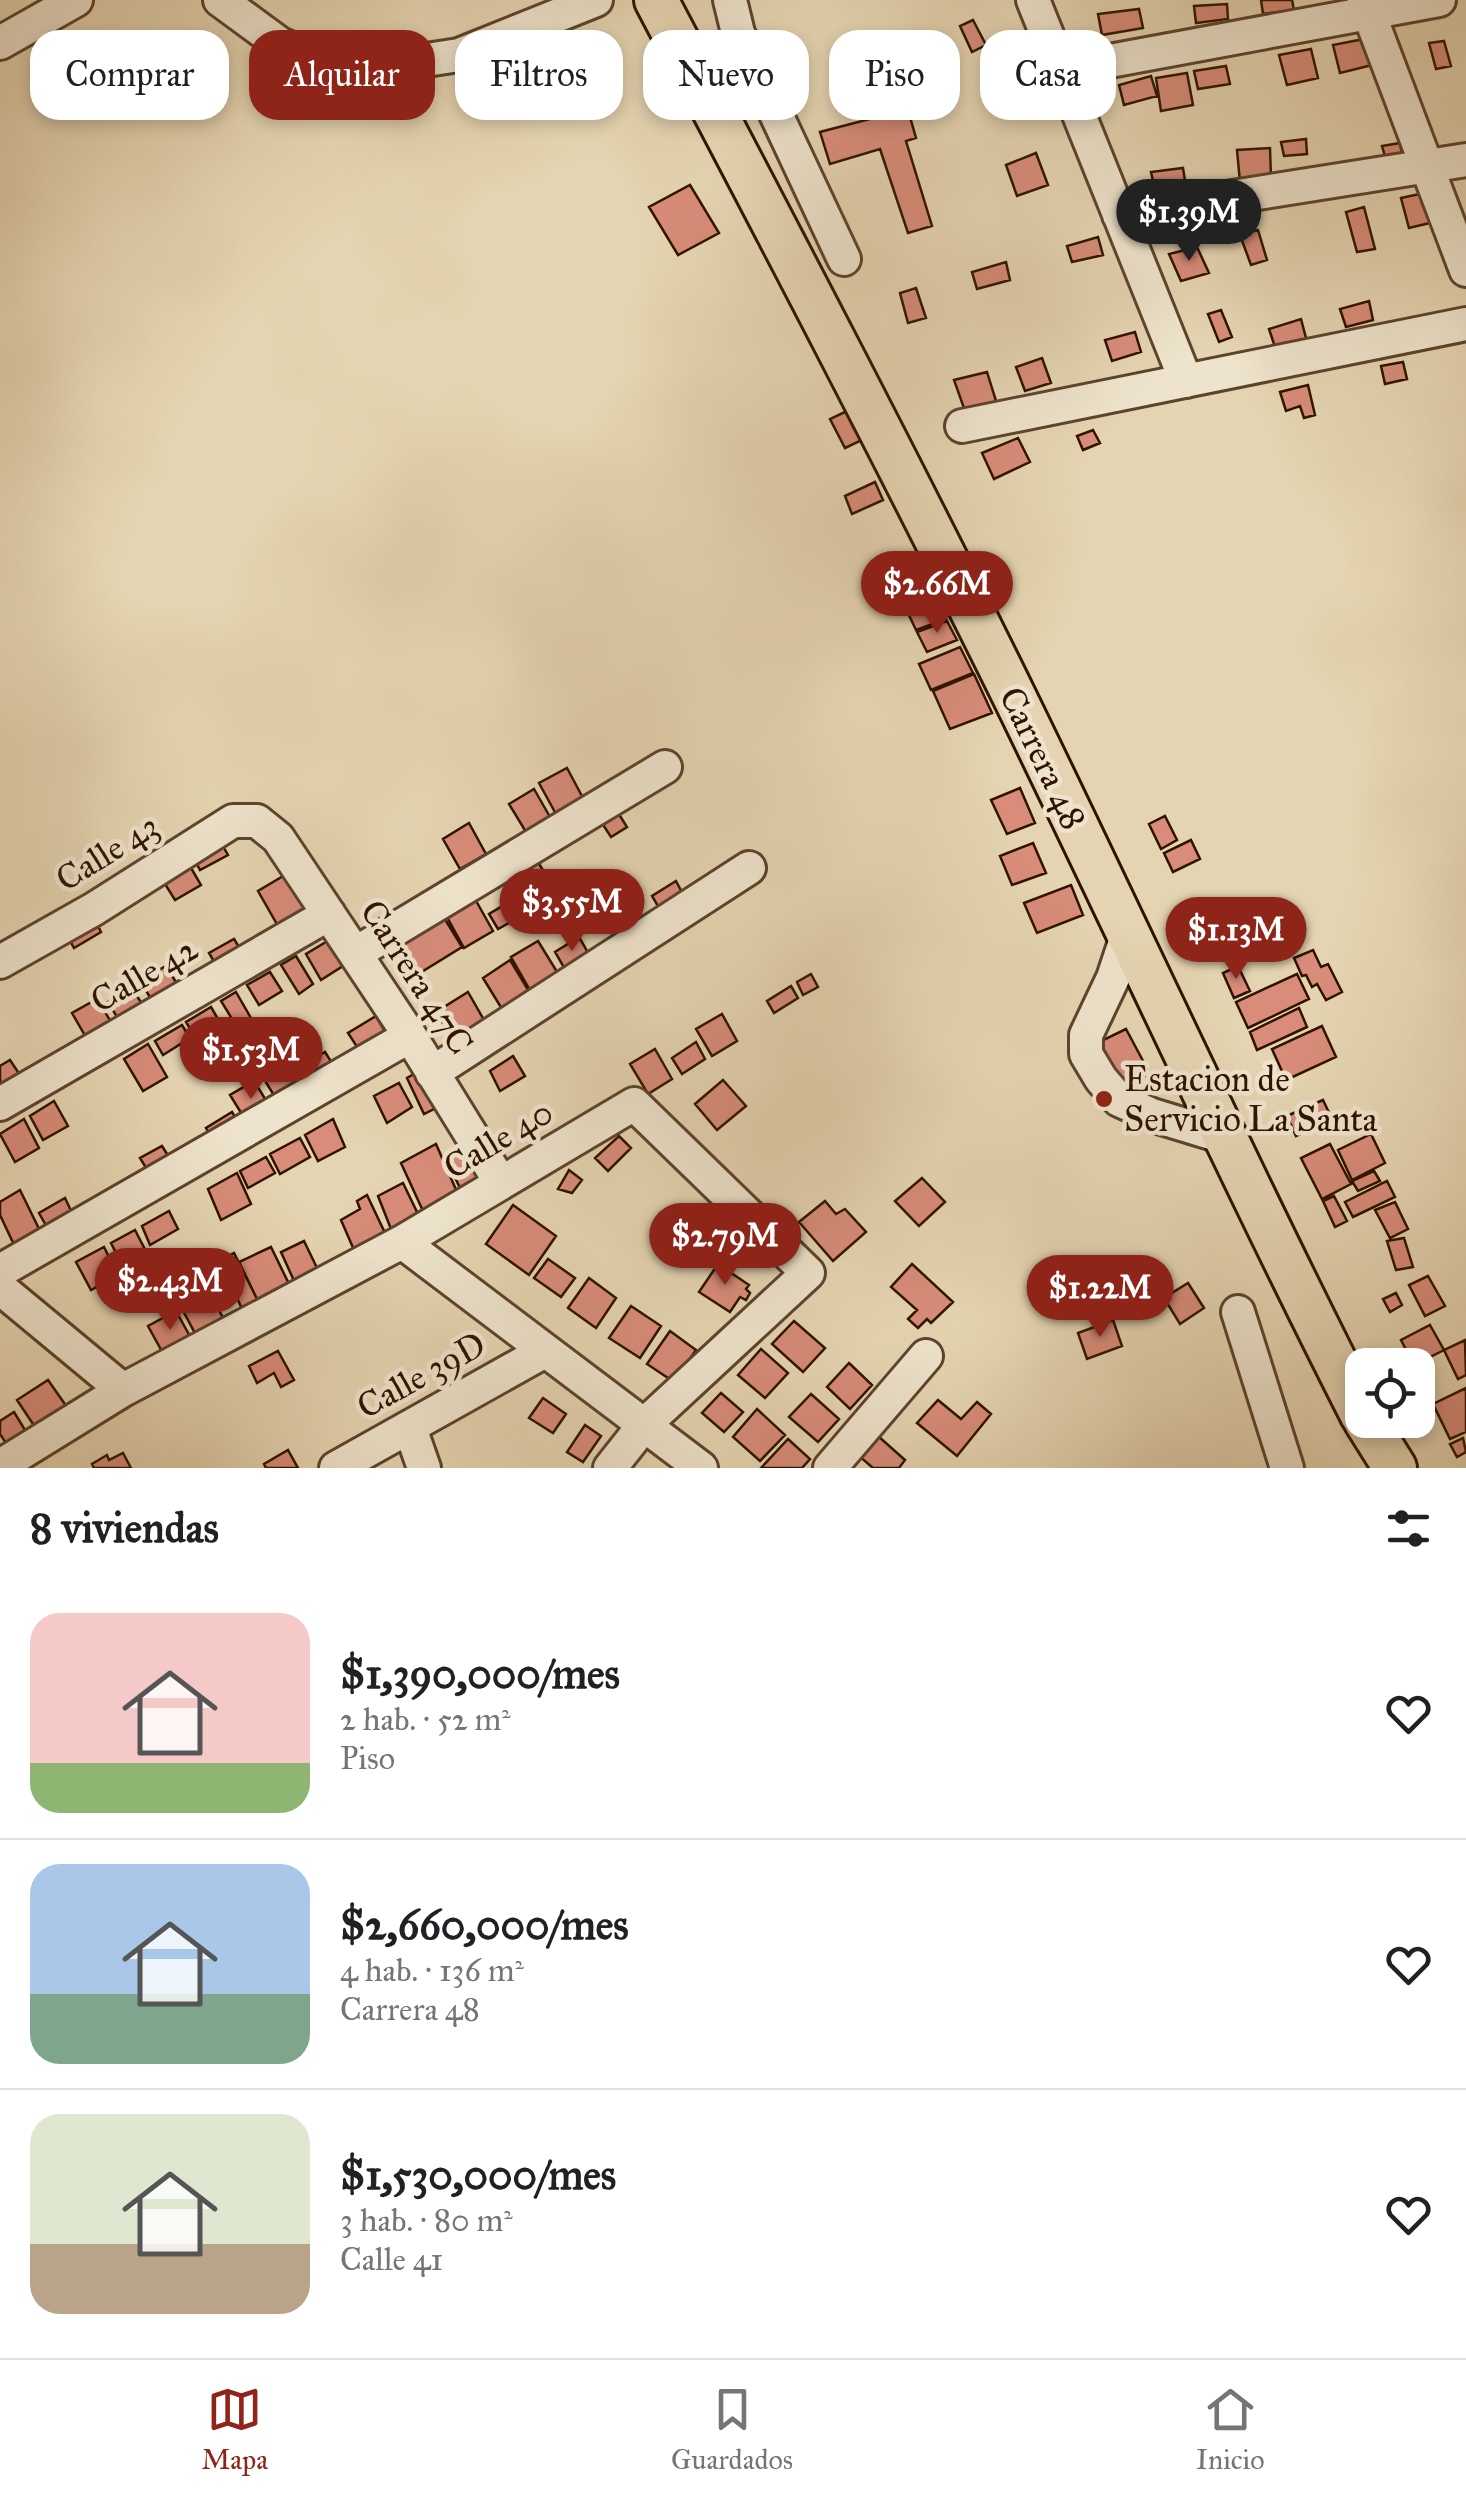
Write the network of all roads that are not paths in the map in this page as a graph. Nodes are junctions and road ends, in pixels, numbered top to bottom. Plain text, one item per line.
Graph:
1 (76, 0) edge
2 (220, 0) edge
3 (596, 0) edge
4 (656, 0) edge
5 (730, 0) edge
6 (1034, 0) edge
7 (1439, 0) edge
8 (1366, 7) edge
9 (1046, 30) edge
10 (0, 43) edge
11 (1116, 59) edge
12 (1082, 120) edge
13 (1466, 160) edge
14 (1428, 166) junction
15 (1119, 215) junction
16 (844, 259) dead end
17 (1466, 270) edge
18 (1466, 324) edge
19 (1186, 381) junction
20 (962, 426) dead end
21 (665, 767) dead end
22 (257, 821) joint
23 (749, 868) dead end
24 (329, 914) junction
25 (1128, 936) junction
26 (356, 953) junction
27 (0, 962) edge
28 (410, 1036) junction
29 (432, 1073) junction
30 (0, 1104) edge
31 (1224, 1137) junction
32 (501, 1184) junction
33 (402, 1242) junction
34 (0, 1271) edge
35 (0, 1288) edge
36 (1238, 1312) dead end
37 (545, 1351) junction
38 (926, 1356) dead end
39 (1345, 1380) edge
40 (123, 1390) junction
41 (644, 1425) junction
42 (410, 1428) junction
43 (1368, 1438) edge
44 (1376, 1438) edge
45 (0, 1466) edge
46 (336, 1468) edge
47 (424, 1468) edge
48 (610, 1468) edge
49 (701, 1468) edge
50 (830, 1468) edge
51 (1287, 1468) edge
52 (1372, 1468) edge
53 (1395, 1468) edge

1 - 10 street
2 - 3 street
4 - 25 main road, Carrera 48
5 - 16 street
6 - 9 street
7 - 8 street
8 - 11 street
8 - 14 street
12 - 15 street
13 - 14 street
14 - 15 street
14 - 17 street
15 - 19 street
18 - 19 street
19 - 20 street
21 - 26 street
22 - 24 street, Carrera 47C
22 - 27 street, Calle 43
23 - 29 street
24 - 26 street, Carrera 47C
24 - 30 street, Calle 42
25 - 31 main road, Carrera 48
25 - 31 street
26 - 28 street, Carrera 47C
28 - 29 street, Carrera 47C
28 - 34 street
29 - 32 street, Carrera 47C
31 - 39 main road, Carrera 48
32 - 33 street, Calle 40
32 - 41 street, Calle 40
33 - 37 street
33 - 40 street, Calle 40
35 - 40 street
36 - 51 street
37 - 41 street
37 - 42 street, Calle 39D
38 - 50 street
40 - 45 street, Calle 40
41 - 48 street
41 - 49 street
42 - 46 street, Calle 39D
42 - 47 street
43 - 52 main road
44 - 53 main road

